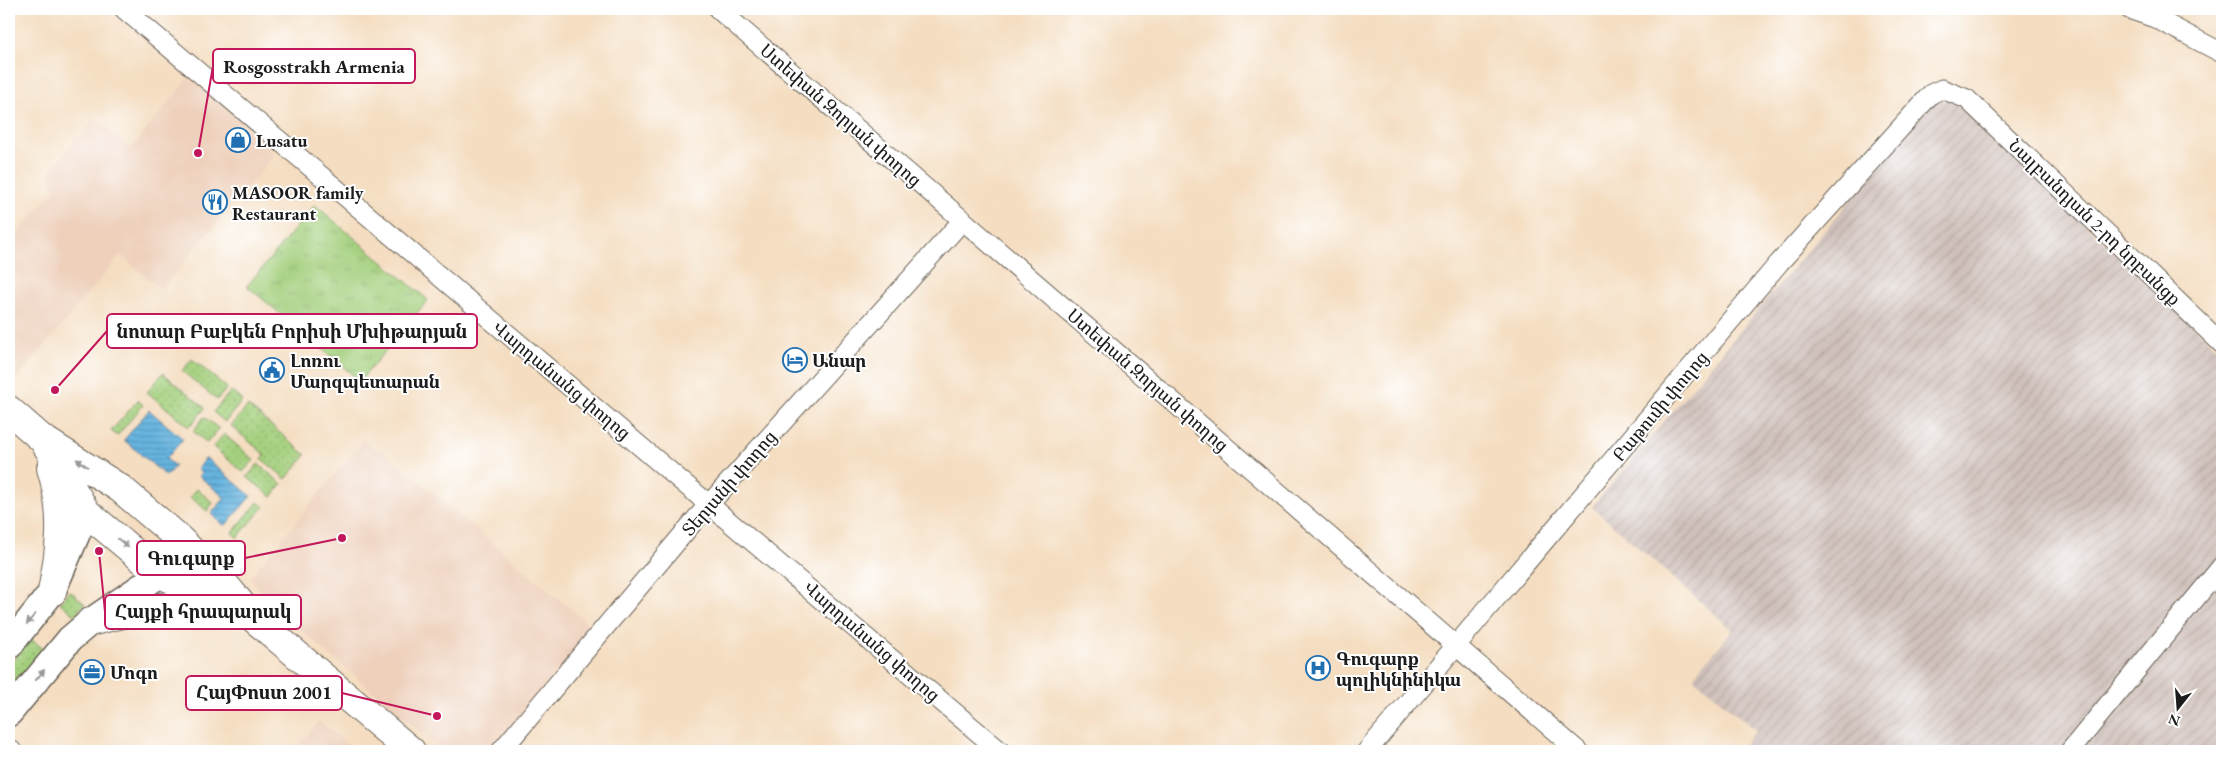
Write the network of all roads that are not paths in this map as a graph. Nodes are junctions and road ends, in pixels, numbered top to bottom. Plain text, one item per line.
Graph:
1 (124, 9) edge
2 (718, 9) edge
3 (2129, 9) edge
4 (2222, 53) edge
5 (1967, 99) joint
6 (962, 220) junction
7 (2222, 344) edge
8 (9, 410) edge
9 (42, 438) junction
10 (121, 489) junction
11 (710, 503) junction
12 (86, 512) junction
13 (175, 535) junction
14 (2222, 566) edge
15 (160, 574) junction
16 (52, 592) junction
17 (244, 609) junction
18 (90, 622) junction
19 (9, 646) edge
20 (1456, 646) junction
21 (9, 712) edge
22 (9, 749) edge
23 (12, 751) edge
24 (411, 751) edge
25 (502, 751) edge
26 (1000, 751) edge
27 (1367, 751) edge
28 (1578, 751) edge
29 (2070, 751) edge

1 - 11 street, Վարդանանց փողոց
2 - 6 street, Ստեփան Զորյան փողոց
3 - 4 street
5 - 7 street, Նալբանդյան 2-րդ նրբանցք
5 - 20 street, Բաթումի փողոց
6 - 11 street, Տերյանի փողոց
6 - 20 street, Ստեփան Զորյան փողոց
8 - 9 main road
10 -> 9 main road
9 - 12 main road
9 - 16 main road
10 - 12 main road
10 - 13 main road
11 - 25 street, Տերյանի փողոց
11 - 26 street, Վարդանանց փողոց
12 -> 15 main road
12 - 16 street
13 - 15 main road
13 - 17 main road
14 - 29 street
15 - 17 main road
15 - 18 street
16 -> 19 street
17 - 18 main road
17 - 24 main road
21 -> 18 street
20 - 27 street, Բաթումի փողոց
20 - 28 street, Ստեփան Զորյան փողոց
22 - 23 street

